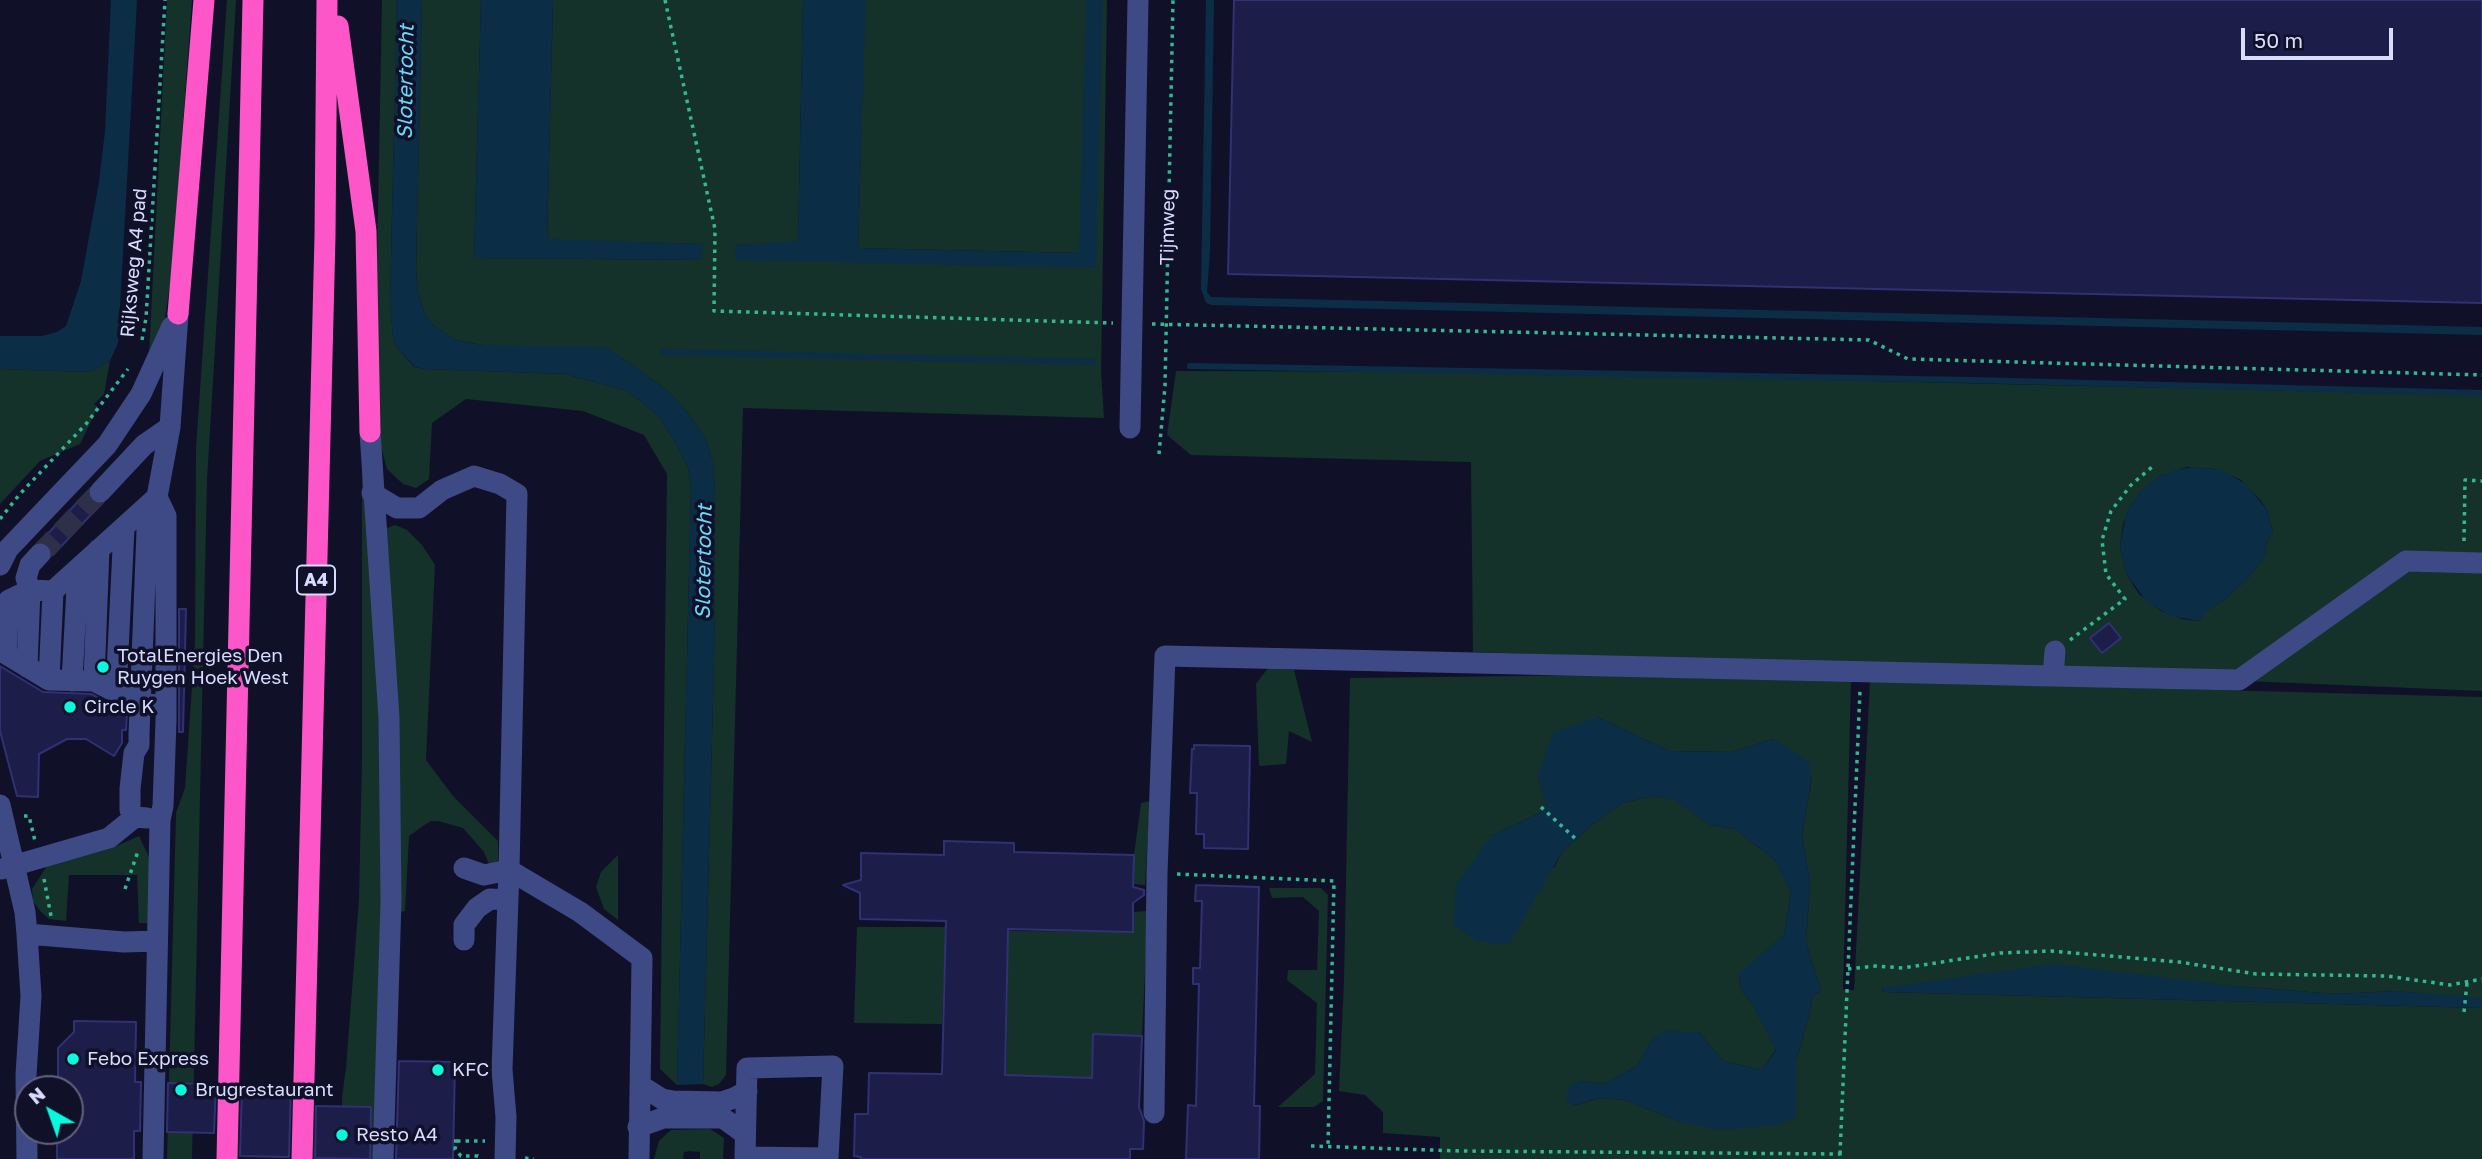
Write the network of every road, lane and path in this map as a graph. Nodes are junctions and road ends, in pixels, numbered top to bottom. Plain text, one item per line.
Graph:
1 (165, 0) edge
2 (204, 0) edge
3 (253, 0) edge
4 (327, 0) edge
5 (334, 0) edge
6 (665, 0) edge
7 (1138, 0) edge
8 (1173, 0) edge
9 (178, 314) junction
10 (1131, 324) junction
11 (1166, 325) junction
12 (140, 348) dead end
13 (134, 358) dead end
14 (2482, 375) edge
15 (170, 427) junction
16 (1129, 428) dead end
17 (370, 432) joint
18 (1159, 454) dead end
19 (2152, 467) dead end
20 (2482, 481) edge
21 (100, 492) tunnel mouth
22 (372, 493) junction
23 (153, 501) junction
24 (0, 519) edge
25 (124, 528) junction
26 (99, 550) junction
27 (40, 554) tunnel mouth
28 (2473, 563) edge
29 (0, 565) edge
30 (78, 569) junction
31 (30, 590) junction
32 (53, 592) junction
33 (2055, 650) joint
34 (27, 667) junction
35 (1861, 671) junction
36 (2053, 676) junction
37 (49, 680) junction
38 (83, 681) junction
39 (116, 692) junction
40 (140, 704) junction
41 (165, 705) junction
42 (0, 805) edge
43 (1541, 807) dead end
44 (135, 817) junction
45 (160, 820) junction
46 (1578, 841) dead end
47 (7, 868) edge
48 (464, 868) dead end
49 (509, 870) junction
50 (1157, 873) junction
51 (508, 900) junction
52 (27, 934) junction
53 (464, 940) dead end
54 (158, 941) junction
55 (1848, 969) junction
56 (2482, 979) edge
57 (2467, 983) junction
58 (2464, 1012) dead end
59 (640, 1086) junction
60 (747, 1091) junction
61 (1154, 1113) dead end
62 (638, 1127) junction
63 (745, 1134) junction
64 (471, 1141) dead end
65 (1311, 1146) dead end
66 (1328, 1146) junction
67 (1840, 1157) edge
68 (27, 1159) edge
69 (153, 1159) edge
70 (227, 1159) edge
71 (302, 1159) edge
72 (383, 1159) edge
73 (482, 1159) edge
74 (505, 1159) edge
75 (639, 1159) edge

1 - 12 path, Rijksweg A4 pad
2 - 9 highway
3 - 70 highway
4 - 71 highway, A4
5 - 17 highway
6 - 10 path
7 - 10 street, Tijmweg
8 - 11 path, Tijmweg
9 - 15 street
9 - 29 street
10 - 11 path
10 - 16 street, Tijmweg
11 - 14 path
11 - 18 path, Tijmweg
13 - 24 path, Rijksweg A4 pad
15 - 21 street
15 - 23 street
17 - 22 street
19 - 33 path
20 - 28 path
22 - 49 street
22 - 72 street
23 - 25 street
23 - 40 street
23 - 41 street
25 - 26 street
25 - 39 street
26 - 30 street
26 - 38 street
27 - 31 street
28 - 36 street
30 - 32 street
30 - 38 street
31 - 32 street
31 - 34 street
31 - 34 street
32 - 37 street
33 - 36 street
34 - 37 street
35 - 36 street
35 - 50 street
35 - 55 path
37 - 38 street
38 - 39 street
39 - 40 street
40 - 41 street
40 - 44 street
41 - 45 street
42 - 47 street
43 - 46 path
44 - 45 street
44 - 47 street
45 - 54 street
47 - 52 street
48 - 49 street
49 - 51 street
49 - 59 street
50 - 61 street
50 - 66 path
51 - 53 street
51 - 74 street
52 - 54 street
52 - 68 street
54 - 69 street
55 - 57 path
55 - 67 path
56 - 57 path
57 - 58 path
59 - 60 street
59 - 62 street
60 - 63 street
60 - 63 street
62 - 63 street
62 - 75 street
64 - 73 path
65 - 66 path
66 - 67 path

